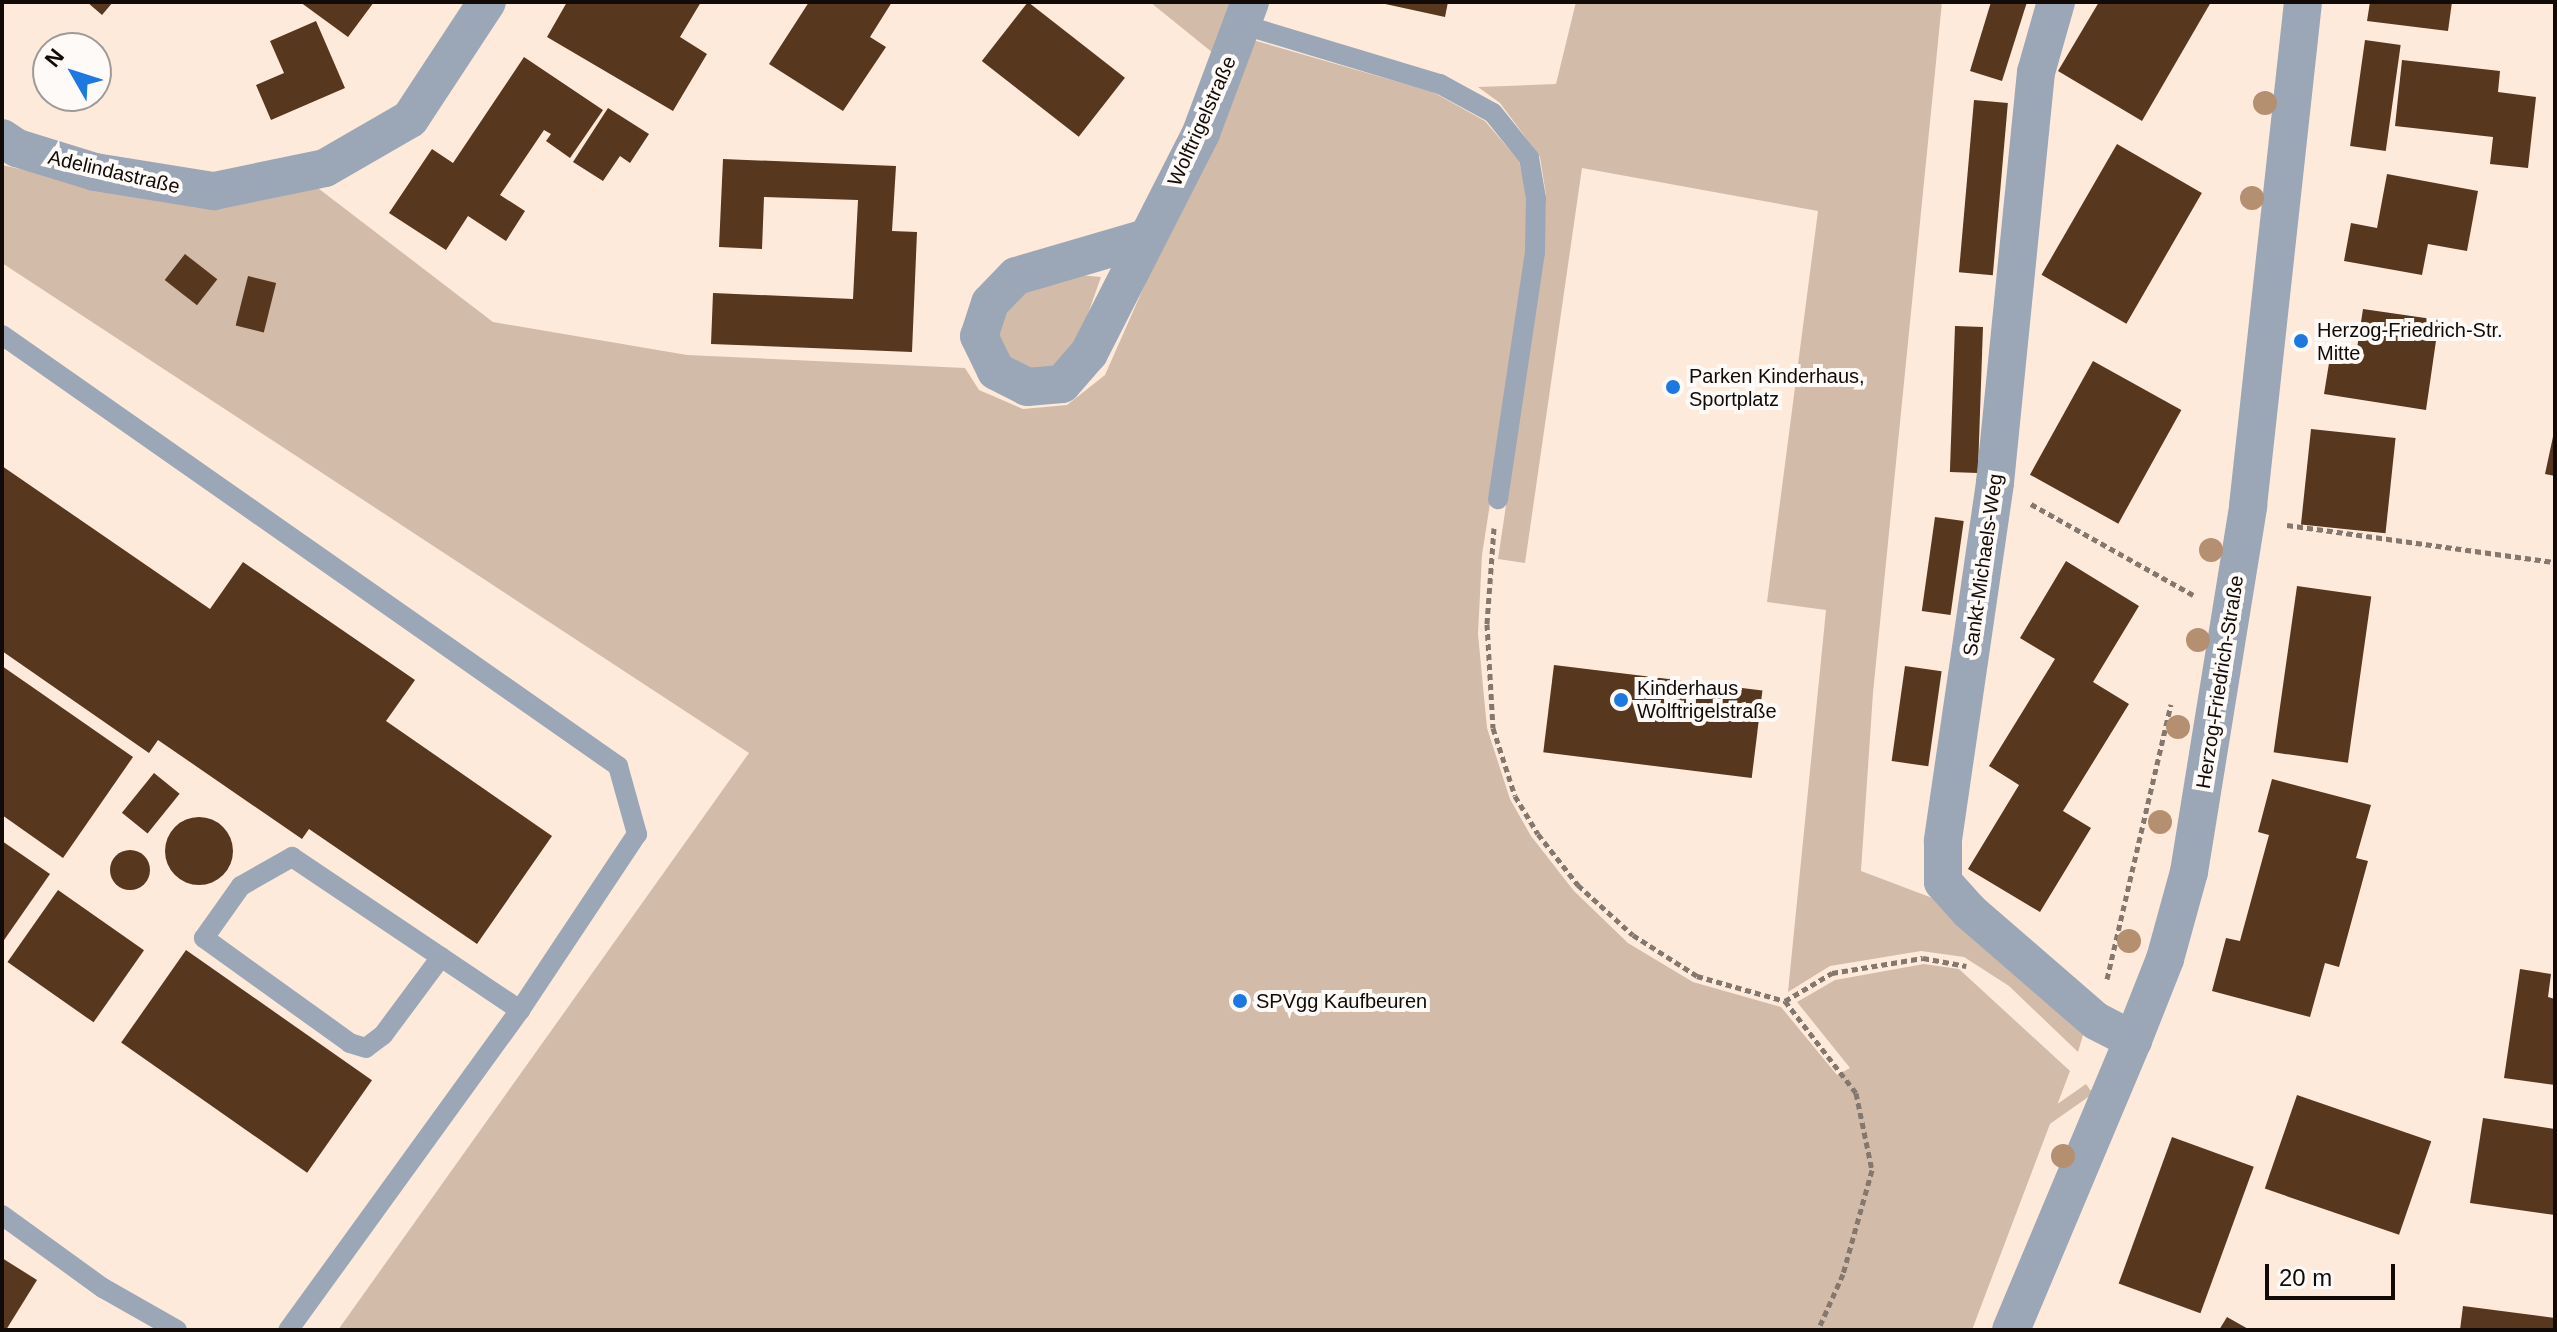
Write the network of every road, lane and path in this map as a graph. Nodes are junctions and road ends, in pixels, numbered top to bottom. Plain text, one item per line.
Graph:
1 (487, 2) edge
2 (2056, 2) edge
3 (2303, 2) edge
4 (1247, 14) edge
5 (2, 138) edge
6 (1146, 238) junction
7 (2, 335) edge
8 (1995, 483) junction
9 (1498, 499) joint
10 (2246, 520) junction
11 (2555, 562) edge
12 (2196, 582) dead end
13 (2194, 595) junction
14 (2191, 610) dead end
15 (2171, 701) dead end
16 (441, 957) junction
17 (1972, 970) dead end
18 (1785, 1001) junction
19 (520, 1010) junction
20 (2096, 1021) junction
21 (2133, 1040) junction
22 (2, 1215) edge
23 (177, 1330) edge
24 (288, 1330) edge
25 (1818, 1330) edge
26 (2011, 1330) edge

1 - 5 street, Adelindastraße
2 - 8 street, Sankt-Michaels-Weg
3 - 10 street, Herzog-Friedrich-Straße
4 - 6 street, Wolftrigelstraße
4 - 9 lane
6 - 6 street, Wolftrigelstraße
7 - 19 lane
8 - 13 path
8 - 20 street, Sankt-Michaels-Weg
9 - 18 path
10 - 11 path
10 - 21 street, Herzog-Friedrich-Straße
12 - 13 path
13 - 14 path
15 - 20 path
16 - 16 lane
16 - 19 lane
17 - 18 path
18 - 25 path
19 - 24 lane
20 - 21 street, Sankt-Michaels-Weg
21 - 26 street, Herzog-Friedrich-Straße
22 - 23 lane

